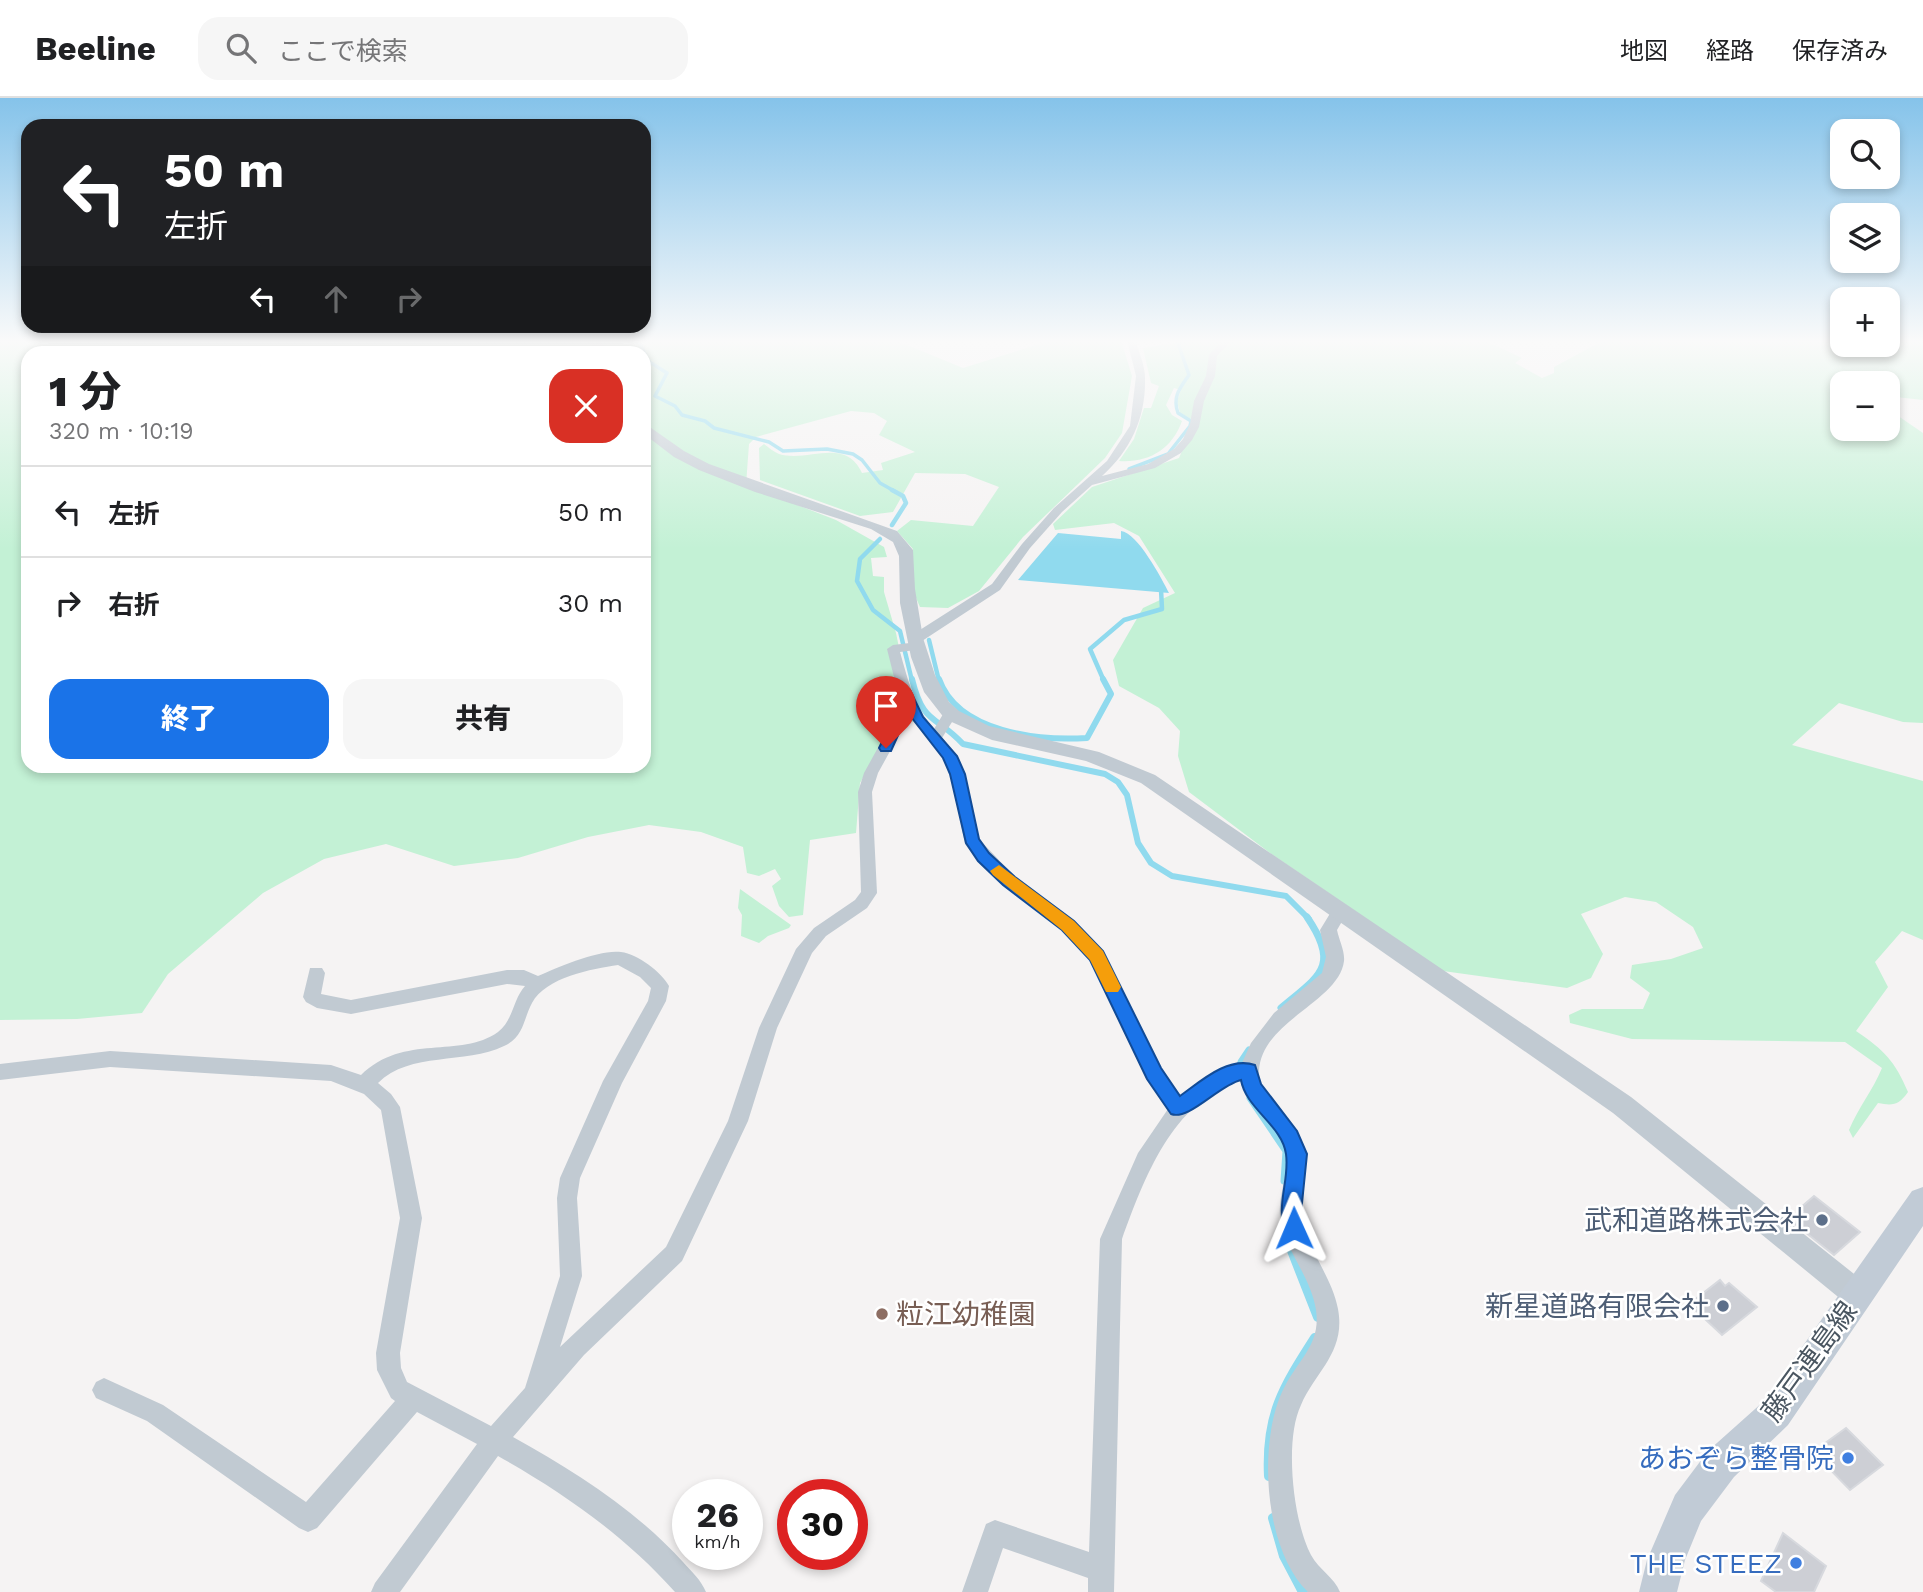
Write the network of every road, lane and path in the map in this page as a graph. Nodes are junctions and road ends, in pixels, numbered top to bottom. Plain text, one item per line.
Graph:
1 (1138, 410) edge
2 (1197, 410) edge
3 (651, 436) edge
4 (1083, 485) junction
5 (910, 645) junction
6 (905, 693) junction
7 (942, 726) junction
8 (1340, 911) junction
9 (316, 973) dead end
10 (539, 985) junction
11 (0, 1072) edge
12 (1242, 1072) junction
13 (364, 1084) junction
14 (1178, 1108) junction
15 (1923, 1201) edge
16 (1858, 1295) junction
17 (104, 1390) dead end
18 (533, 1396) junction
19 (413, 1398) junction
20 (493, 1442) junction
21 (1101, 1581) edge
22 (384, 1592) edge
23 (692, 1592) edge
24 (975, 1592) edge
25 (1327, 1592) edge
26 (1658, 1592) edge

1 - 4 street
2 - 4 street
3 - 5 street
4 - 5 street
5 - 6 street
5 - 7 street
6 - 7 street
6 - 18 street
7 - 8 street
7 - 14 street
8 - 12 street
8 - 16 street
9 - 10 street
10 - 13 street
10 - 18 street
11 - 13 street
12 - 14 street
12 - 25 street
13 - 19 street
14 - 21 street
15 - 16 main road, 藤戸連島線
16 - 26 main road, 藤戸連島線
17 - 19 street
18 - 20 street
19 - 20 street
20 - 22 street
20 - 23 street
21 - 24 street

